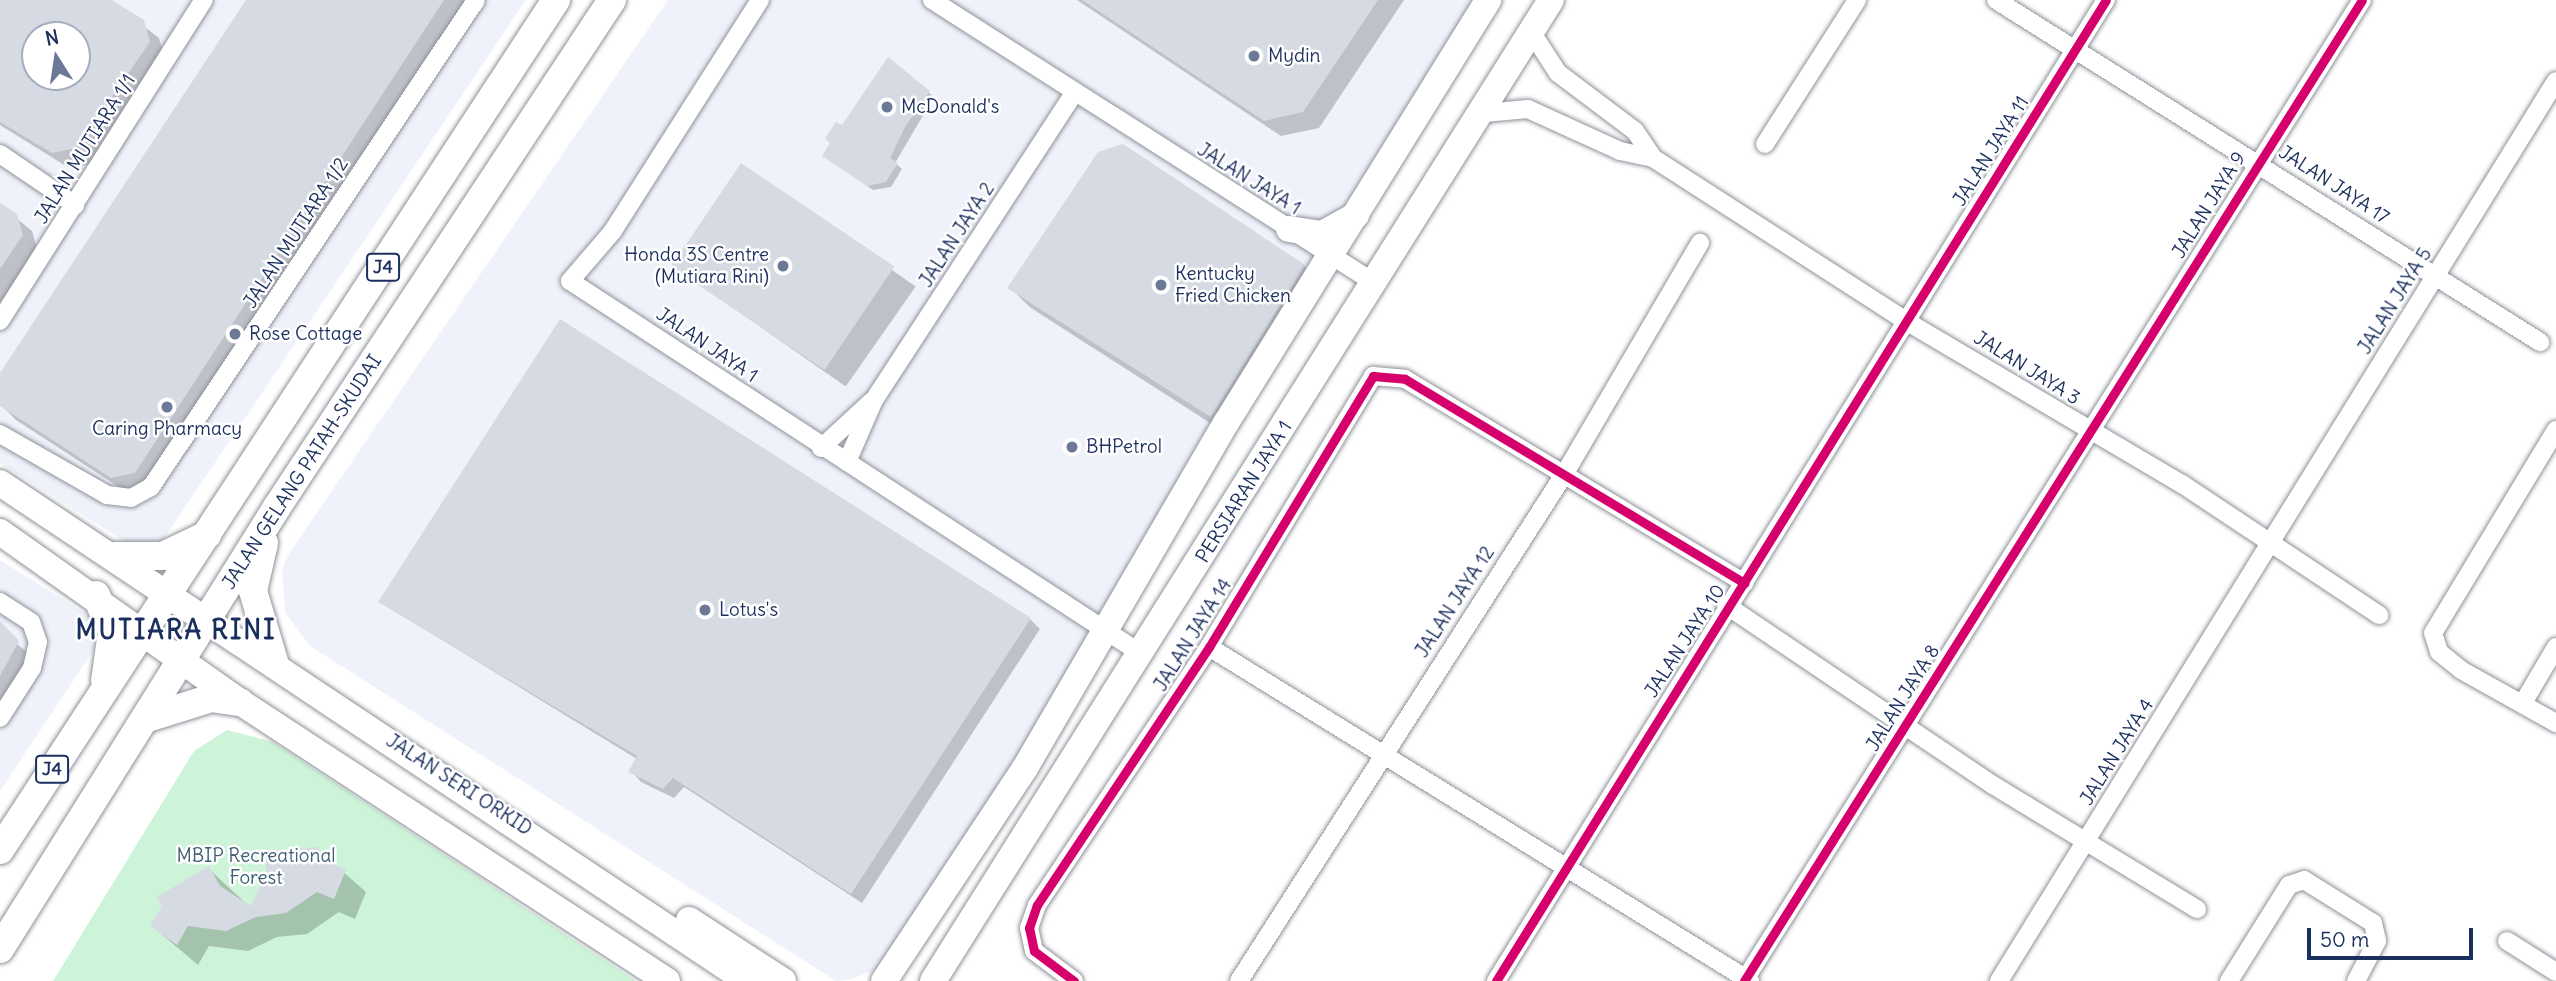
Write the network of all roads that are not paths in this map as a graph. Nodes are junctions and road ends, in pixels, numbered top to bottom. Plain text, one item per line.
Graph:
1 (476, 0) edge
2 (556, 0) edge
3 (612, 0) edge
4 (760, 0) edge
5 (932, 0) edge
6 (1488, 0) edge
7 (1551, 0) edge
8 (1857, 0) edge
9 (1996, 0) edge
10 (2106, 0) edge
11 (2362, 0) edge
12 (196, 3) edge
13 (1532, 33) junction
14 (2074, 50) junction
15 (2556, 81) edge
16 (1075, 92) junction
17 (1485, 113) junction
18 (1765, 144) dead end
19 (0, 155) edge
20 (1653, 158) junction
21 (2258, 160) junction
22 (75, 205) junction
23 (1361, 209) junction
24 (1289, 229) junction
25 (1700, 243) dead end
26 (1332, 256) junction
27 (2435, 275) junction
28 (1373, 282) junction
29 (0, 321) edge
30 (1906, 321) junction
31 (2540, 342) dead end
32 (874, 400) junction
33 (2556, 430) edge
34 (2089, 431) junction
35 (0, 434) edge
36 (821, 448) junction
37 (847, 462) junction
38 (1565, 473) junction
39 (0, 482) edge
40 (277, 507) junction
41 (0, 532) edge
42 (209, 533) junction
43 (2271, 544) junction
44 (116, 556) junction
45 (1744, 583) junction
46 (168, 593) junction
47 (96, 595) junction
48 (0, 602) edge
49 (1726, 605) junction
50 (2379, 615) dead end
51 (205, 621) junction
52 (1104, 629) junction
53 (144, 630) junction
54 (1209, 646) junction
55 (2556, 647) edge
56 (1143, 655) junction
57 (181, 657) junction
58 (275, 665) junction
59 (104, 687) junction
60 (240, 702) junction
61 (2523, 703) junction
62 (0, 718) edge
63 (148, 718) junction
64 (2556, 723) edge
65 (1906, 727) junction
66 (1381, 755) junction
67 (2087, 841) junction
68 (0, 850) edge
69 (571, 862) junction
70 (1564, 866) junction
71 (2197, 909) dead end
72 (910, 940) junction
73 (2507, 941) dead end
74 (0, 949) edge
75 (2556, 972) edge
76 (936, 977) edge
77 (1746, 980) edge
78 (667, 981) edge
79 (747, 981) edge
80 (783, 981) edge
81 (878, 981) edge
82 (884, 981) edge
83 (1074, 981) edge
84 (1239, 981) edge
85 (1496, 981) edge
86 (1999, 981) edge
87 (2229, 981) edge
88 (2356, 981) edge

1 - 35 street, JALAN MUTIARA 1/2
2 - 42 main road, J4
3 - 40 main road, JALAN GELANG PATAH-SKUDAI / J4
4 - 36 street, JALAN JAYA 1
5 - 16 street, JALAN JAYA 1
6 - 23 main road
7 - 13 main road, PERSIARAN JAYA 1
8 - 18 street
9 - 14 street, JALAN JAYA 17
10 - 14 street, JALAN JAYA 11
11 - 21 street, JALAN JAYA 9
12 - 22 street, JALAN MUTIARA 1/1
13 - 17 main road, PERSIARAN JAYA 1
13 - 20 street
14 - 21 street, JALAN JAYA 17
14 - 30 street, JALAN JAYA 11
15 - 27 street, JALAN JAYA 5
16 - 24 street, JALAN JAYA 1
16 - 32 street, JALAN JAYA 2
17 - 20 street
17 - 28 main road, PERSIARAN JAYA 1
19 - 22 street
20 - 30 street, JALAN JAYA 3
21 - 27 street, JALAN JAYA 17
21 - 34 street, JALAN JAYA 9
22 - 29 street, JALAN MUTIARA 1/1
23 - 24 main road
23 - 26 main road
24 - 26 street, JALAN JAYA 1
25 - 38 street, JALAN JAYA 12
26 - 28 street, JALAN JAYA 1
26 - 52 main road
27 - 31 street, JALAN JAYA 17
27 - 43 street, JALAN JAYA 5
28 - 56 main road, PERSIARAN JAYA 1
30 - 34 street, JALAN JAYA 3
30 - 45 street, JALAN JAYA 10
32 - 36 street, JALAN JAYA 2
32 - 37 street, JALAN JAYA 2
33 - 61 street
34 - 43 street, JALAN JAYA 3
34 - 65 street, JALAN JAYA 8
36 - 37 street, JALAN JAYA 1
37 - 52 street, JALAN JAYA 1
38 - 45 street
38 - 54 street, JALAN JAYA 14
38 - 66 street, JALAN JAYA 12
39 - 44 main road, JALAN SERI ORKID
40 - 51 main road, JALAN GELANG PATAH-SKUDAI / J4
40 - 58 main road
41 - 47 main road
42 - 44 main road
42 - 46 main road, J4
43 - 50 street, JALAN JAYA 3
43 - 67 street, JALAN JAYA 4
44 - 46 main road, JALAN SERI ORKID
45 - 49 street, JALAN JAYA 10
46 - 51 main road, JALAN SERI ORKID
46 - 53 main road, J4
47 - 53 main road
47 - 59 main road
48 - 62 street
49 - 65 street
49 - 70 street, JALAN JAYA 10
51 - 57 main road, JALAN GELANG PATAH-SKUDAI / J4
51 - 58 main road, JALAN SERI ORKID
52 - 56 street, JALAN JAYA 1
52 - 72 main road
53 - 57 main road
53 - 59 main road, J4
54 - 66 street
54 - 83 street, JALAN JAYA 14
55 - 61 street
56 - 76 main road, PERSIARAN JAYA 1
57 - 60 main road
57 - 63 main road, JALAN GELANG PATAH-SKUDAI
58 - 69 main road, JALAN SERI ORKID
59 - 68 main road, J4
60 - 63 main road
60 - 78 main road
61 - 64 street
63 - 74 main road, JALAN GELANG PATAH-SKUDAI
65 - 67 street
65 - 77 street, JALAN JAYA 8
66 - 70 street
66 - 84 street, JALAN JAYA 12
67 - 71 street
67 - 86 street, JALAN JAYA 4
69 - 79 main road, JALAN SERI ORKID
69 - 80 main road
70 - 77 street
70 - 85 street, JALAN JAYA 10
72 - 81 main road
72 - 82 main road
73 - 75 street
87 - 88 street

